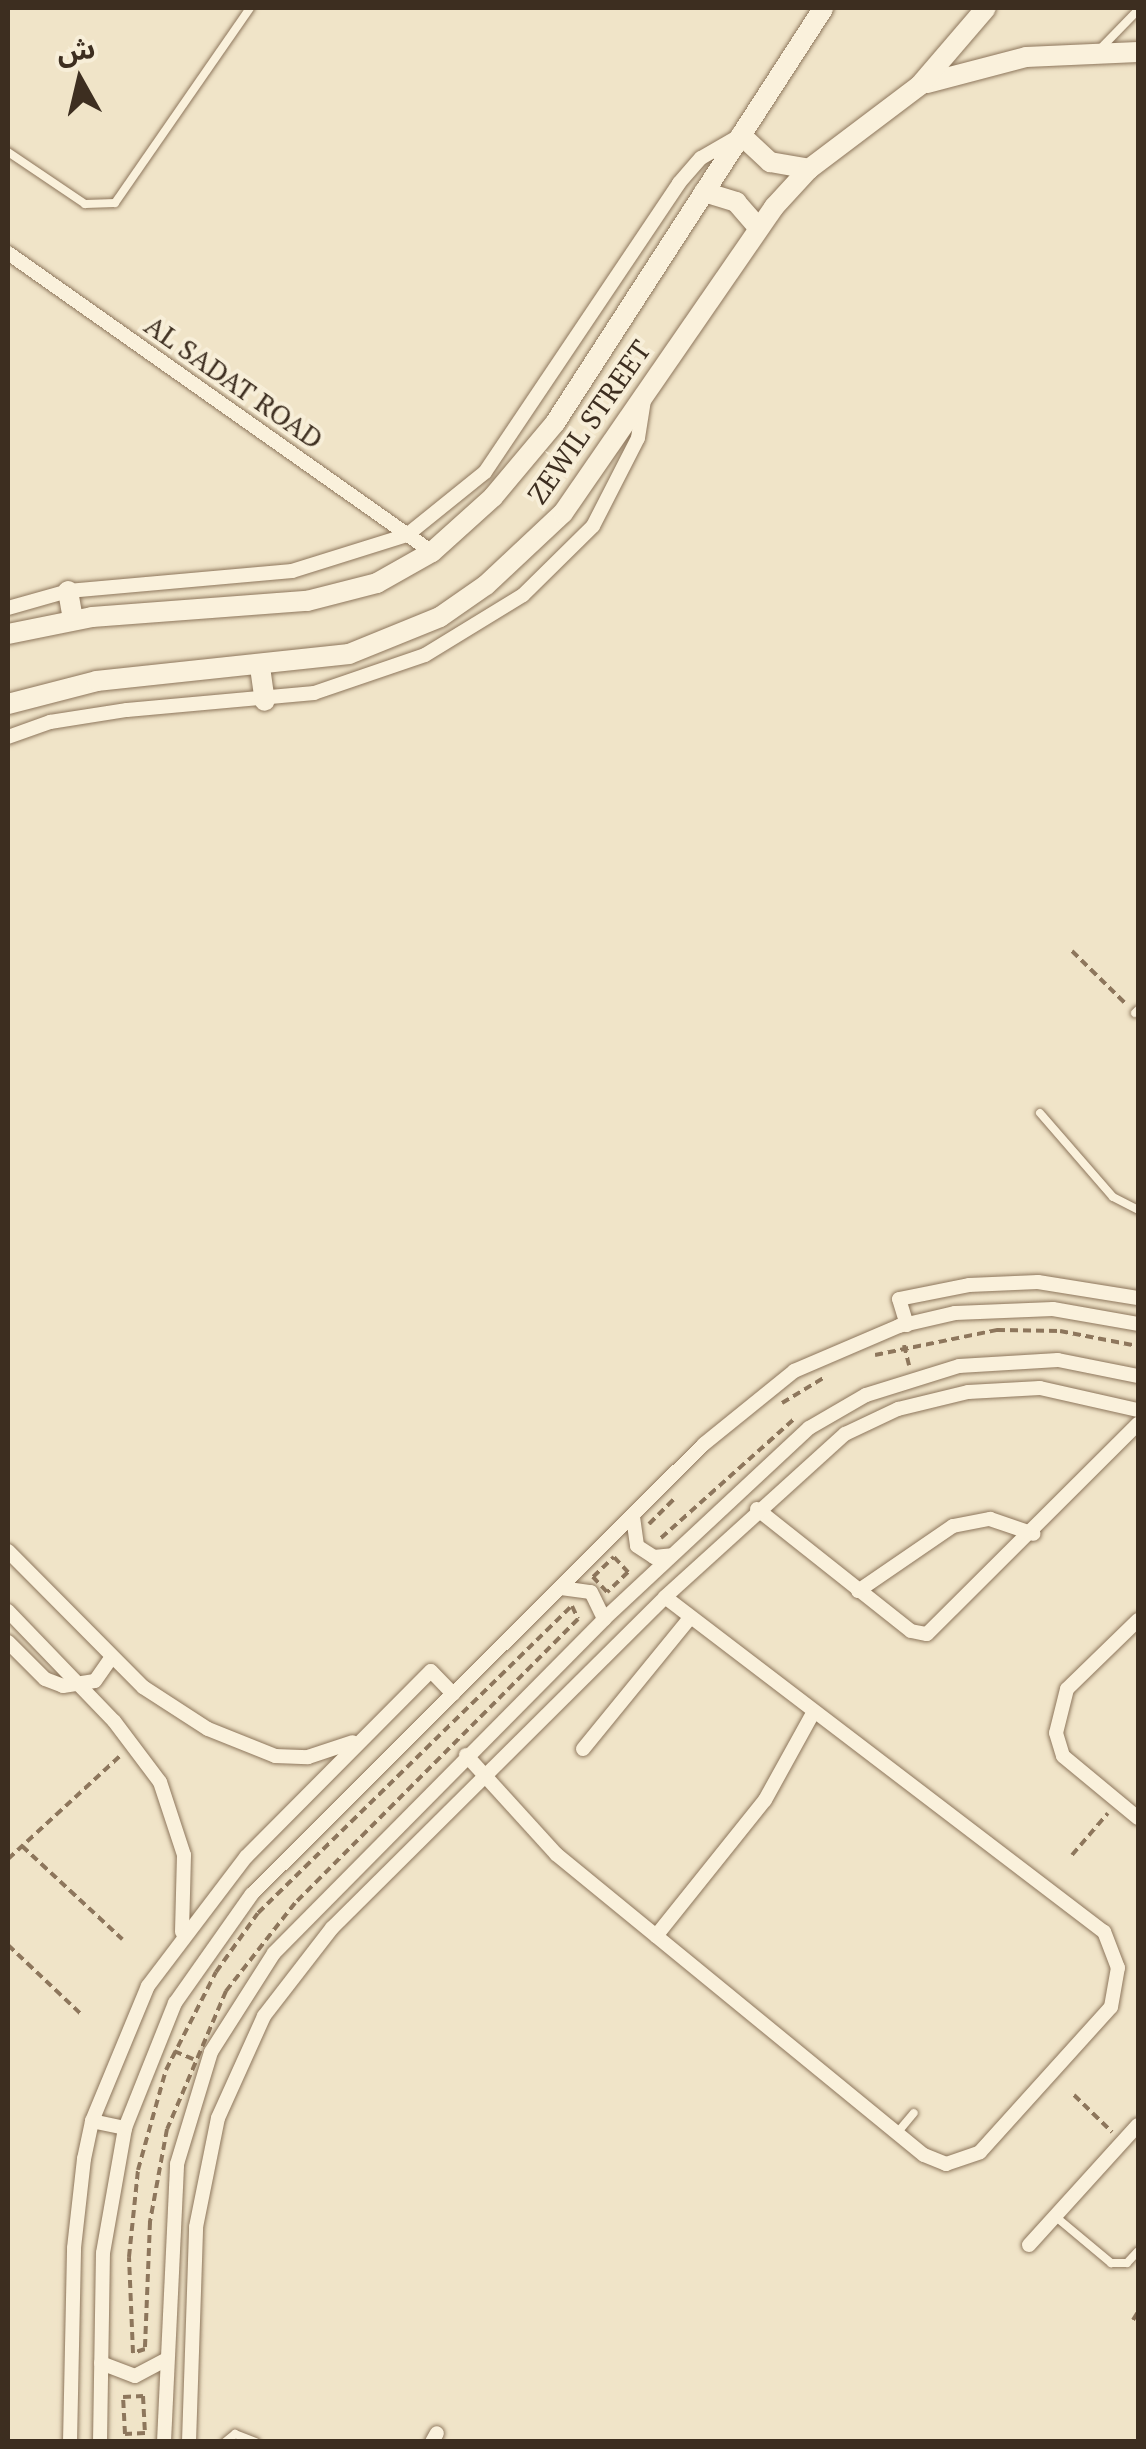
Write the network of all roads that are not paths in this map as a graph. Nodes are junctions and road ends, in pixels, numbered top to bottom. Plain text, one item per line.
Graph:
1 (250, 8) edge
2 (823, 8) edge
3 (986, 8) edge
4 (1138, 10) edge
5 (1099, 51) junction
6 (1138, 52) edge
7 (920, 85) junction
8 (742, 134) junction
9 (8, 152) edge
10 (809, 169) junction
11 (704, 192) junction
12 (758, 227) junction
13 (8, 253) edge
14 (646, 389) junction
15 (406, 535) junction
16 (432, 552) junction
17 (68, 590) junction
18 (8, 608) edge
19 (72, 620) junction
20 (8, 634) edge
21 (260, 667) junction
22 (265, 701) junction
23 (8, 704) edge
24 (8, 738) edge
25 (1040, 1113) dead end
26 (1138, 1210) edge
27 (1138, 1298) edge
28 (1138, 1324) edge
29 (903, 1325) junction
30 (1138, 1376) edge
31 (1138, 1410) edge
32 (1138, 1424) edge
33 (757, 1509) junction
34 (633, 1516) junction
35 (1034, 1534) junction
36 (8, 1551) edge
37 (674, 1554) junction
38 (561, 1588) junction
39 (858, 1591) junction
40 (665, 1597) junction
41 (8, 1611) edge
42 (689, 1619) junction
43 (604, 1620) junction
44 (1138, 1620) edge
45 (8, 1642) edge
46 (111, 1658) junction
47 (81, 1687) junction
48 (453, 1694) junction
49 (814, 1713) junction
50 (366, 1734) junction
51 (583, 1749) dead end
52 (466, 1755) junction
53 (487, 1774) junction
54 (1138, 1818) edge
55 (182, 1932) junction
56 (656, 1936) junction
57 (914, 2113) dead end
58 (92, 2121) junction
59 (1138, 2125) edge
60 (124, 2128) junction
61 (897, 2133) junction
62 (1056, 2216) junction
63 (1030, 2245) dead end
64 (1138, 2250) edge
65 (167, 2359) junction
66 (101, 2363) junction
67 (70, 2442) edge
68 (100, 2442) edge
69 (164, 2442) edge
70 (189, 2442) edge
71 (225, 2442) edge
72 (256, 2442) edge

1 - 9 lane
2 - 8 main road, ZEWIL STREET
3 - 7 main road, ZEWIL STREET
4 - 5 lane
5 - 6 main road
5 - 7 main road
7 - 10 main road, ZEWIL STREET
8 - 10 main road
8 - 11 main road, ZEWIL STREET
8 - 15 street
10 - 12 main road, ZEWIL STREET
11 - 12 main road
11 - 16 main road, ZEWIL STREET
12 - 14 main road, ZEWIL STREET
13 - 15 street, AL SADAT ROAD
14 - 21 main road, ZEWIL STREET
14 - 22 street
15 - 16 street, AL SADAT ROAD
15 - 17 street
16 - 19 main road, ZEWIL STREET
17 - 18 street
17 - 19 main road
19 - 20 main road, ZEWIL STREET
21 - 22 main road
21 - 23 main road, ZEWIL STREET
22 - 24 street
25 - 26 lane
27 - 29 street
28 - 29 street
29 - 34 street
30 - 37 street
31 - 33 street
32 - 35 street
33 - 39 street
33 - 40 street
34 - 37 street
34 - 38 street
35 - 39 street
35 - 39 street
36 - 46 street
37 - 43 street
38 - 43 street
38 - 48 street
40 - 42 street
40 - 53 street
41 - 47 street
42 - 49 street
42 - 51 street
43 - 52 street
44 - 54 street
45 - 47 street
46 - 47 street
46 - 50 street
47 - 55 street
48 - 50 street
48 - 60 street
49 - 56 street
49 - 61 street
50 - 55 street
52 - 53 street
52 - 65 street
53 - 56 street
53 - 70 street
55 - 58 street
56 - 61 street
57 - 61 lane
58 - 60 street
58 - 67 street
59 - 62 street
60 - 66 street
62 - 63 street
62 - 64 lane
65 - 66 street
65 - 69 street
66 - 68 street
71 - 72 lane

